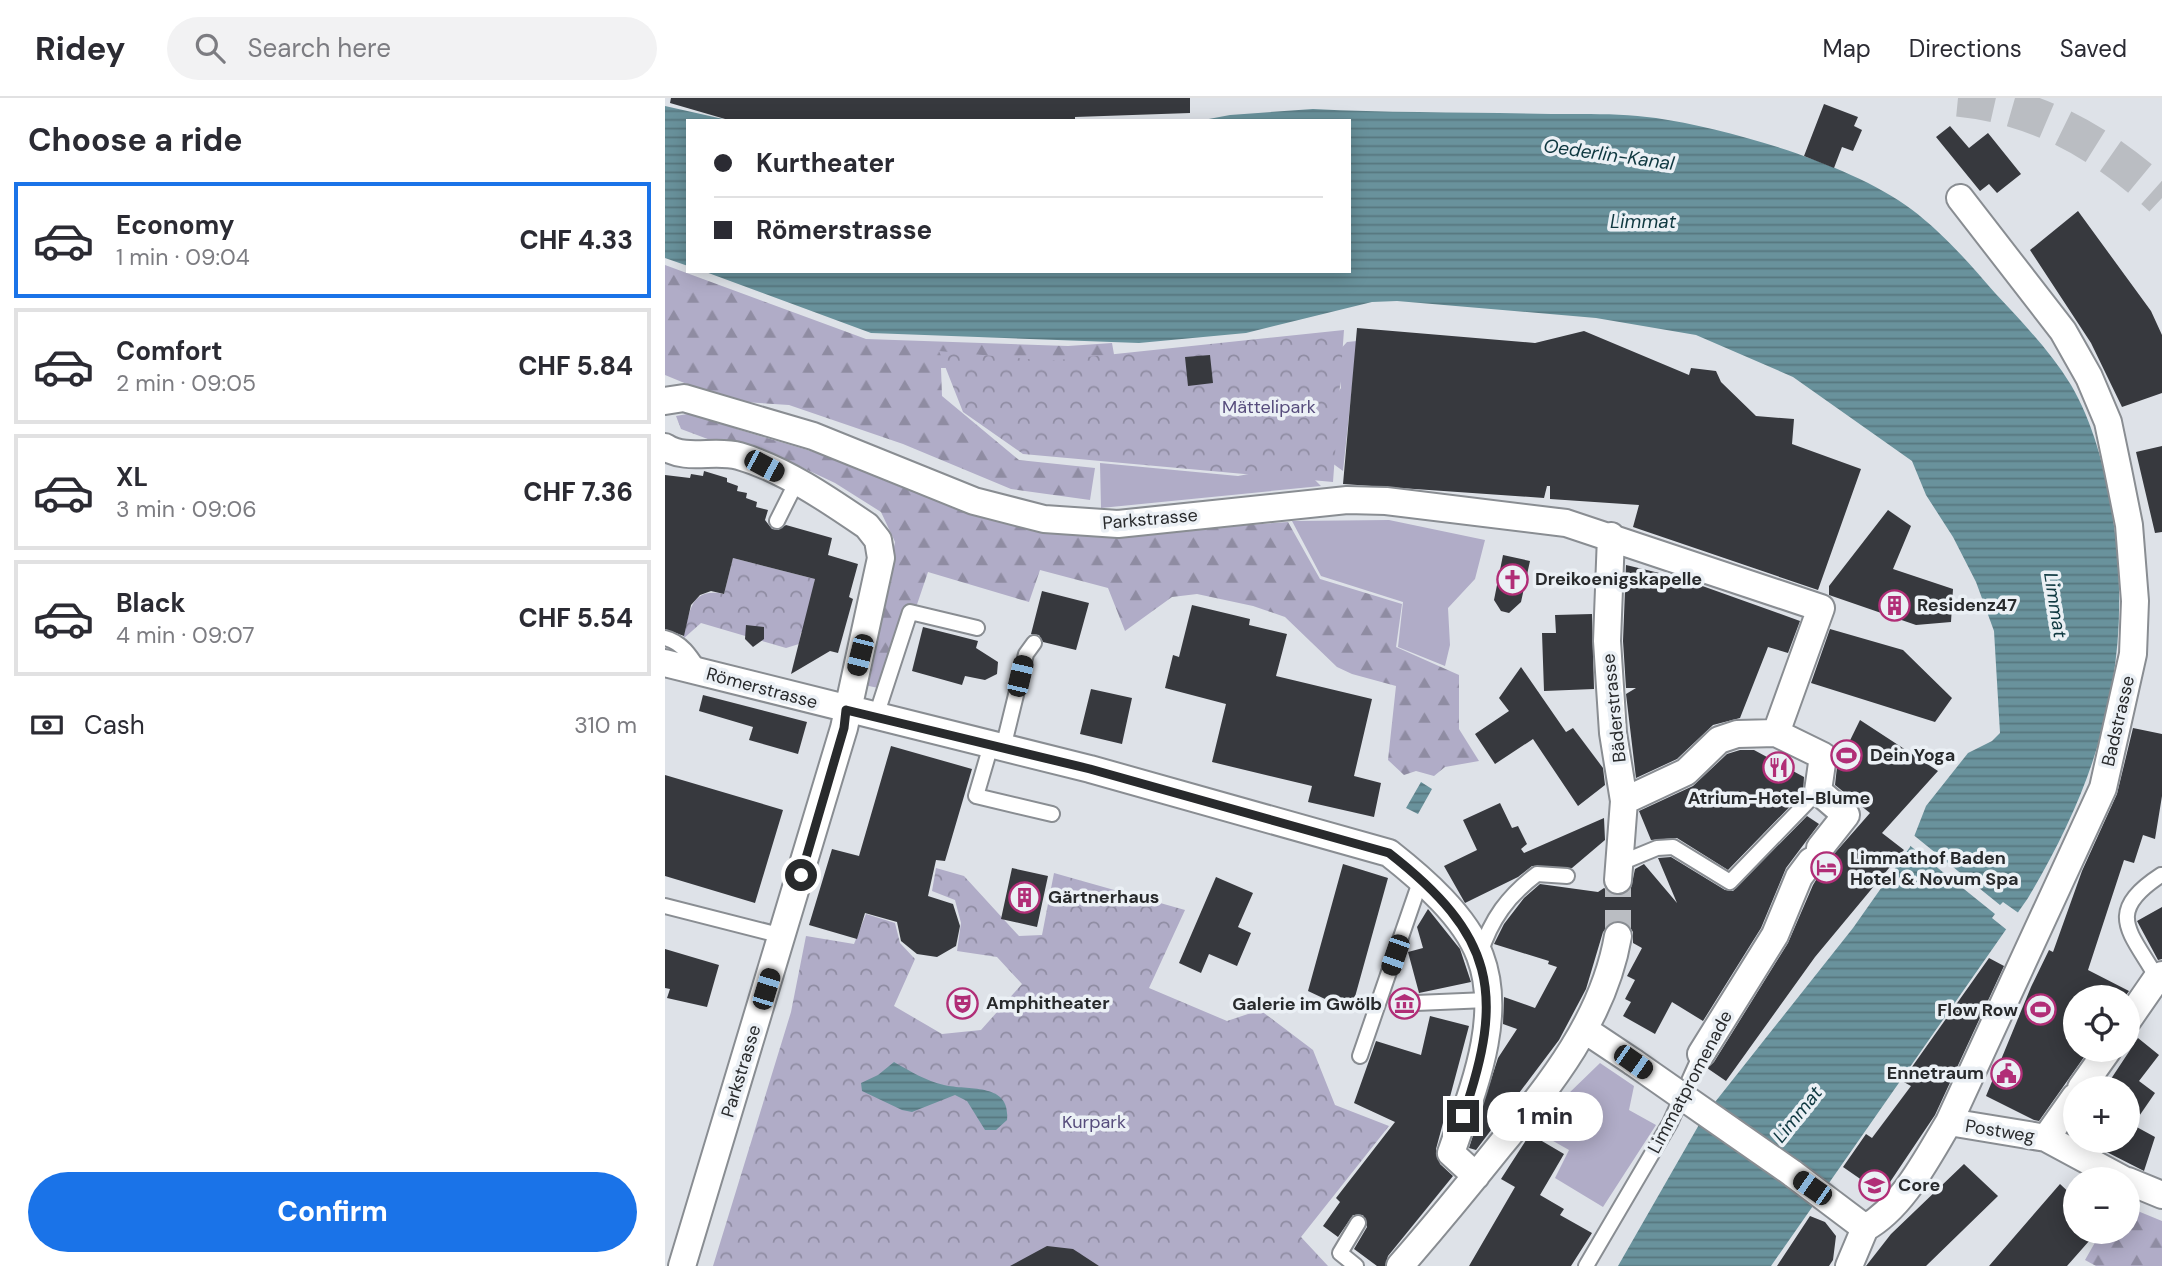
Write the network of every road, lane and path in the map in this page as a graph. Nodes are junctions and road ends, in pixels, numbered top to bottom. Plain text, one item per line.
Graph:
1 (1960, 198) dead end
2 (666, 399) edge
3 (665, 447) edge
4 (796, 483) junction
5 (1306, 505) junction
6 (1329, 517) dead end
7 (777, 521) dead end
8 (1611, 536) junction
9 (977, 628) dead end
10 (665, 638) edge
11 (1034, 643) dead end
12 (665, 663) edge
13 (701, 672) junction
14 (855, 712) junction
15 (1776, 733) junction
16 (997, 746) junction
17 (1818, 791) junction
18 (1624, 801) junction
19 (1052, 814) dead end
20 (1618, 872) joint
21 (2161, 875) edge
22 (1567, 876) dead end
23 (1421, 879) junction
24 (665, 906) edge
25 (783, 936) junction
26 (1618, 936) tunnel mouth
27 (1480, 955) junction
28 (2159, 976) edge
29 (1487, 1000) junction
30 (1416, 1003) dead end
31 (2140, 1003) edge
32 (1584, 1030) junction
33 (1701, 1054) joint
34 (1360, 1056) dead end
35 (2063, 1114) edge
36 (1949, 1122) junction
37 (2046, 1138) junction
38 (2101, 1167) edge
39 (1476, 1176) junction
40 (2140, 1186) edge
41 (2162, 1195) edge
42 (1358, 1223) dead end
43 (1865, 1228) junction
44 (682, 1266) edge
45 (1356, 1266) edge
46 (1400, 1266) edge
47 (1585, 1266) edge
48 (1849, 1266) edge

1 - 36 street, Badstrasse
2 - 5 street, Parkstrasse
3 - 4 street, Parkstrasse
4 - 7 lane
4 - 14 street, Parkstrasse
5 - 6 lane
5 - 8 street, Parkstrasse
8 - 15 street, Parkstrasse
8 - 18 street, Bäderstrasse
9 - 14 lane
10 - 13 lane
11 - 16 lane
12 - 13 street, Römerstrasse
13 - 14 street, Römerstrasse
14 - 16 street, Römerstrasse
14 - 25 street, Parkstrasse
15 - 17 street
15 - 18 street
16 - 19 lane
16 - 23 street, Römerstrasse
17 - 20 lane
17 - 33 street, Limmatpromenade
18 - 20 street, Bäderstrasse
21 - 28 lane
22 - 27 lane
23 - 27 street, Römerstrasse
23 - 34 lane
24 - 25 lane
25 - 44 street, Parkstrasse
26 - 32 street
27 - 29 street, Römerstrasse
28 - 31 street
29 - 30 lane
29 - 39 street, Römerstrasse
32 - 39 street
32 - 43 street, bridge
33 - 47 lane, Limmatpromenade
35 - 37 street
36 - 37 street, Postweg
36 - 43 street, Badstrasse
37 - 38 street, Postweg
39 - 46 street
40 - 41 street, Postweg
42 - 45 lane
43 - 48 street

